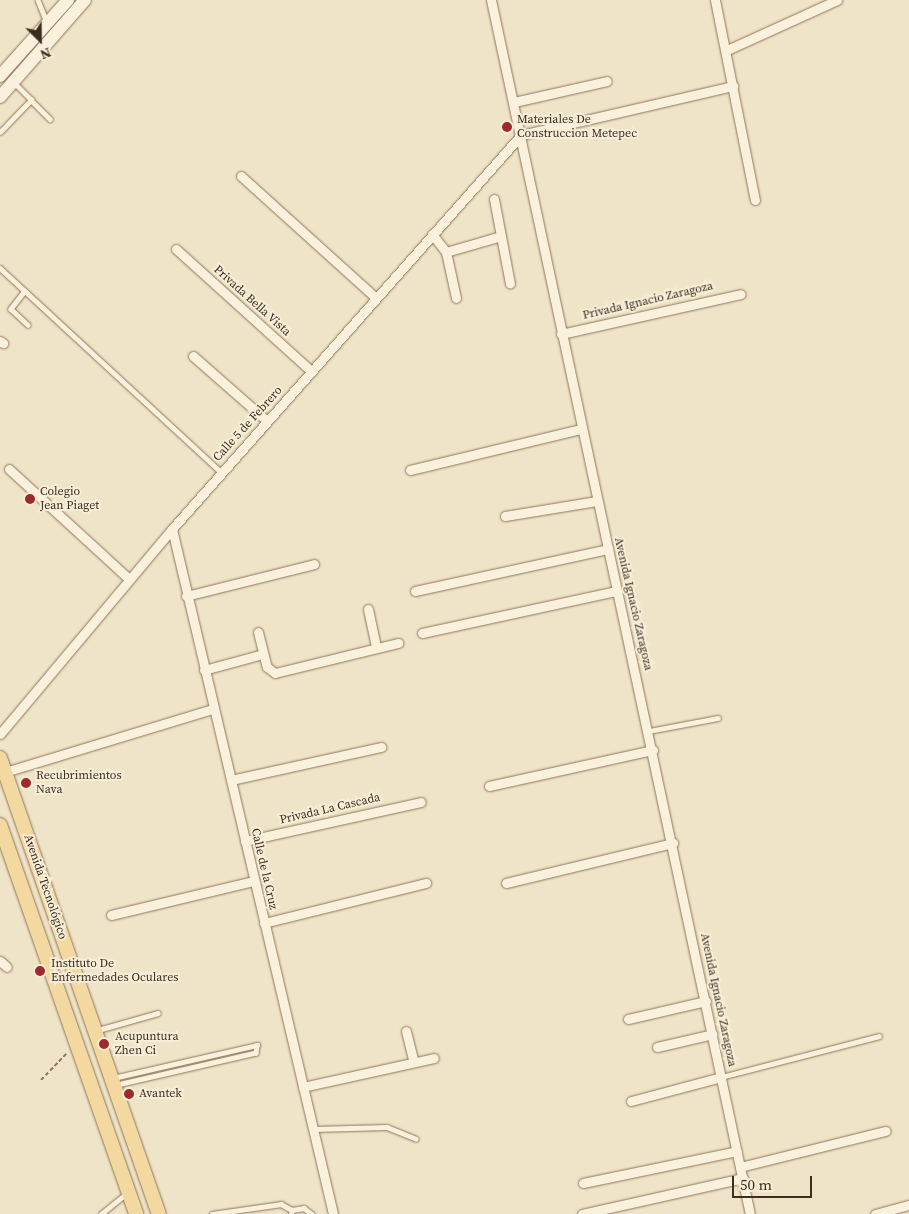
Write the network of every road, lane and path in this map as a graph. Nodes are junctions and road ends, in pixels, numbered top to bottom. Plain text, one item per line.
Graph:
1 (38, 0) edge
2 (68, 0) edge
3 (85, 0) edge
4 (491, 0) edge
5 (715, 0) edge
6 (834, 1) edge
7 (48, 24) junction
8 (54, 37) junction
9 (726, 50) junction
10 (0, 76) edge
11 (607, 81) dead end
12 (14, 82) junction
13 (734, 86) junction
14 (0, 97) edge
15 (31, 100) junction
16 (514, 102) junction
17 (50, 119) dead end
18 (0, 132) edge
19 (521, 135) junction
20 (241, 176) dead end
21 (494, 199) dead end
22 (755, 200) dead end
23 (432, 234) junction
24 (501, 236) junction
25 (176, 249) dead end
26 (446, 252) junction
27 (0, 268) edge
28 (510, 284) dead end
29 (25, 291) junction
30 (741, 294) dead end
31 (376, 298) junction
32 (456, 298) dead end
33 (28, 325) dead end
34 (561, 334) junction
35 (193, 356) dead end
36 (312, 372) junction
37 (268, 421) junction
38 (581, 429) junction
39 (9, 469) dead end
40 (410, 470) dead end
41 (222, 473) junction
42 (597, 501) junction
43 (505, 516) dead end
44 (172, 529) junction
45 (608, 549) junction
46 (314, 564) dead end
47 (129, 579) junction
48 (415, 591) dead end
49 (618, 591) junction
50 (186, 596) junction
51 (368, 610) dead end
52 (258, 632) dead end
53 (422, 633) dead end
54 (398, 643) dead end
55 (376, 648) junction
56 (263, 654) junction
57 (204, 670) junction
58 (212, 709) junction
59 (718, 718) dead end
60 (649, 731) junction
61 (0, 734) edge
62 (381, 746) dead end
63 (653, 750) junction
64 (0, 758) edge
65 (5, 772) junction
66 (231, 780) junction
67 (489, 786) dead end
68 (421, 802) dead end
69 (0, 824) edge
70 (245, 841) junction
71 (672, 843) junction
72 (254, 880) junction
73 (426, 883) dead end
74 (506, 883) dead end
75 (111, 915) dead end
76 (264, 923) junction
77 (0, 960) edge
78 (8, 967) dead end
79 (706, 1001) junction
80 (158, 1013) dead end
81 (628, 1019) dead end
82 (94, 1031) junction
83 (406, 1031) dead end
84 (713, 1034) junction
85 (879, 1036) dead end
86 (77, 1046) junction
87 (657, 1047) dead end
88 (434, 1058) dead end
89 (414, 1062) junction
90 (721, 1077) junction
91 (41, 1080) dead end
92 (112, 1083) junction
93 (303, 1087) junction
94 (631, 1101) dead end
95 (313, 1129) junction
96 (886, 1131) dead end
97 (416, 1139) dead end
98 (737, 1151) junction
99 (740, 1167) junction
100 (742, 1178) junction
101 (583, 1183) dead end
102 (128, 1192) junction
103 (909, 1205) edge
104 (256, 1212) edge
105 (292, 1212) edge
106 (101, 1214) edge
107 (136, 1214) edge
108 (159, 1214) edge
109 (212, 1214) edge
110 (312, 1214) edge
111 (333, 1214) edge
112 (582, 1214) edge
113 (750, 1214) edge
114 (875, 1214) edge

1 - 7 lane
2 - 7 main road
3 - 8 main road
4 - 16 street, Avenida Ignacio Zaragoza
5 - 9 street
6 - 9 street
7 - 8 lane
7 - 10 main road
8 - 12 main road
9 - 13 street
11 - 16 street
12 - 14 main road
12 - 15 lane
13 - 19 street
13 - 22 street
15 - 17 lane
15 - 18 lane
16 - 19 street, Avenida Ignacio Zaragoza
19 - 23 street, Calle 5 de Febrero
19 - 34 street, Avenida Ignacio Zaragoza
20 - 31 street
21 - 24 street
23 - 26 street
23 - 31 street, Calle 5 de Febrero
24 - 26 street
24 - 28 street
25 - 36 street, Privada Bella Vista
26 - 32 street
27 - 29 lane
29 - 33 lane
29 - 41 lane
30 - 34 street, Privada Ignacio Zaragoza
31 - 36 street, Calle 5 de Febrero
34 - 38 street, Avenida Ignacio Zaragoza
35 - 37 street
36 - 37 street, Calle 5 de Febrero
37 - 41 street, Calle 5 de Febrero
38 - 40 street
38 - 42 street, Avenida Ignacio Zaragoza
39 - 47 street
41 - 44 street, Calle 5 de Febrero
42 - 43 street
42 - 45 street, Avenida Ignacio Zaragoza
44 - 47 street, Calle 5 de Febrero
44 - 50 street, Calle de la Cruz
45 - 48 street
45 - 49 street, Avenida Ignacio Zaragoza
46 - 50 street
47 - 61 street, Calle 5 de Febrero
49 - 53 street
49 - 60 street, Avenida Ignacio Zaragoza
50 - 57 street, Calle de la Cruz
51 - 55 street
52 - 56 street
54 - 55 street
55 - 56 street
56 - 57 street
57 - 58 street, Calle de la Cruz
58 - 65 street
58 - 66 street, Calle de la Cruz
59 - 60 lane
60 - 63 street, Avenida Ignacio Zaragoza
62 - 66 street
63 - 67 street
63 - 71 street, Avenida Ignacio Zaragoza
64 - 65 main road, Avenida Tecnológico
65 - 82 main road, Avenida Tecnológico
66 - 70 street, Calle de la Cruz
68 - 70 street, Privada La Cascada
69 - 86 main road, Avenida Tecnológico
70 - 72 street, Calle de la Cruz
71 - 74 street
71 - 79 street, Avenida Ignacio Zaragoza
72 - 75 street
72 - 76 street, Calle de la Cruz
73 - 76 street
76 - 93 street, Calle de la Cruz
77 - 78 street
79 - 81 street
79 - 84 street, Avenida Ignacio Zaragoza
80 - 82 lane
82 - 92 main road, Avenida Tecnológico
83 - 89 street
84 - 87 street
84 - 90 street, Avenida Ignacio Zaragoza
85 - 90 lane
86 - 91 path
86 - 102 main road, Avenida Tecnológico
88 - 89 street
89 - 93 street
90 - 94 street
90 - 98 street, Avenida Ignacio Zaragoza
92 - 92 lane
92 - 108 main road, Avenida Tecnológico
93 - 95 street, Calle de la Cruz
95 - 97 lane
95 - 111 street, Calle de la Cruz
96 - 99 street
98 - 99 street, Avenida Ignacio Zaragoza
98 - 101 street
99 - 100 street, Avenida Ignacio Zaragoza
100 - 112 street
100 - 113 street, Avenida Ignacio Zaragoza
102 - 106 lane
102 - 107 main road, Avenida Tecnológico
103 - 114 street
104 - 105 lane
104 - 109 lane
105 - 110 lane

